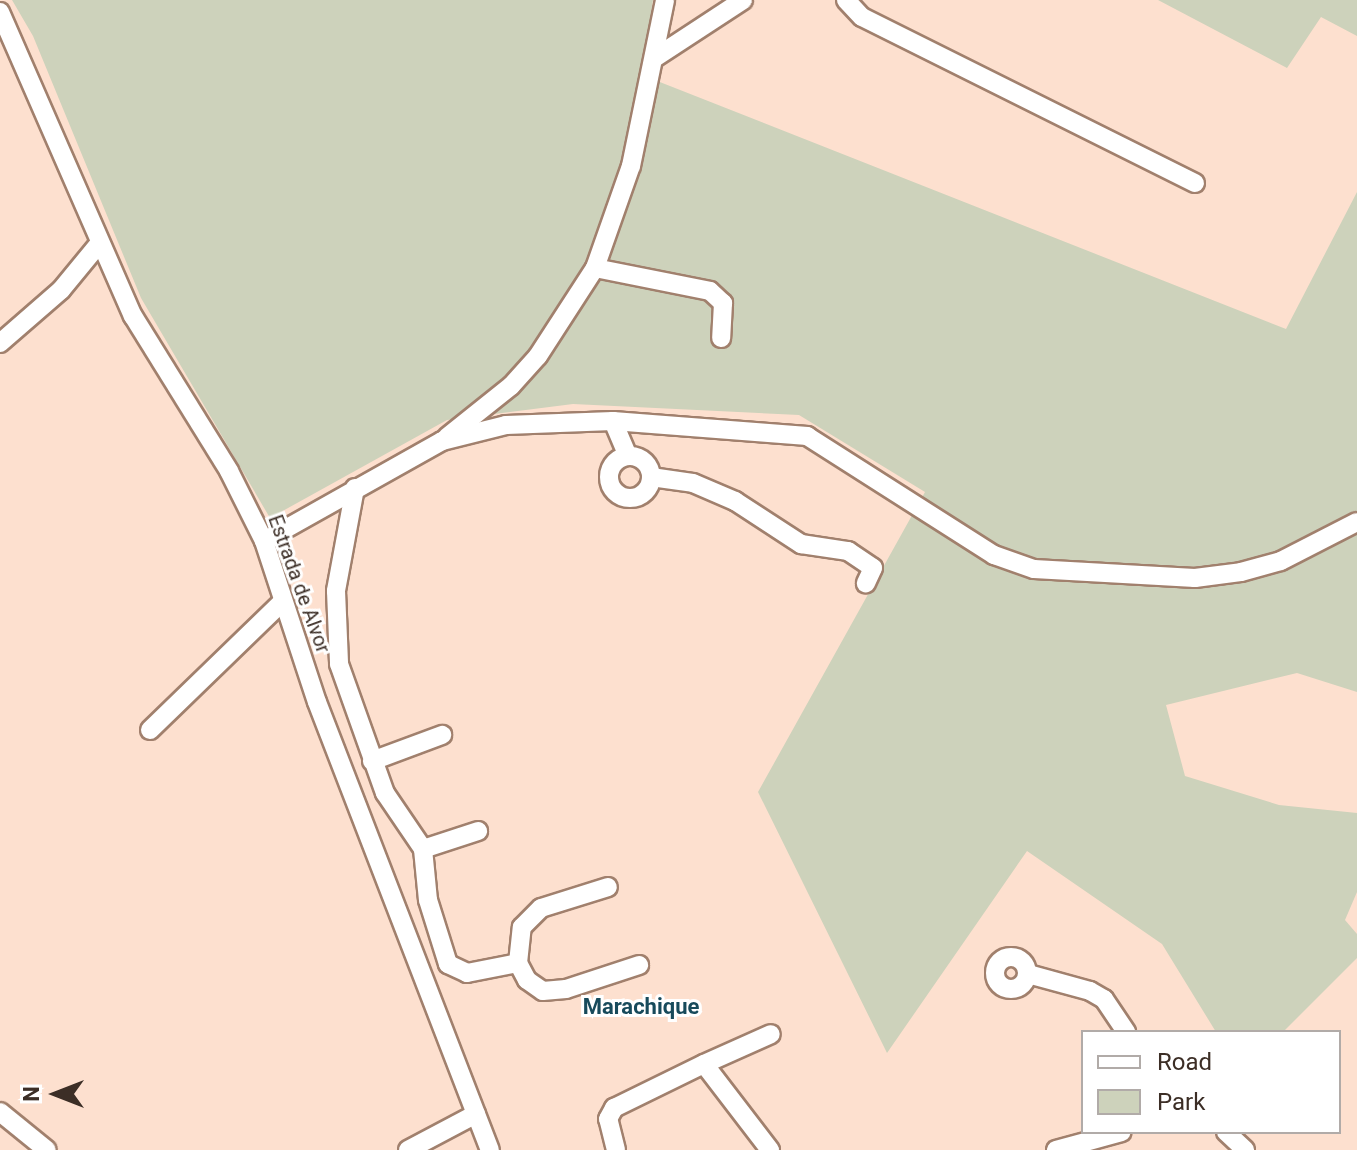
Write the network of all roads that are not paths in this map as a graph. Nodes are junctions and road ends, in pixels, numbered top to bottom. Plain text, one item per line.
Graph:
1 (665, 0) edge
2 (743, 0) edge
3 (846, 0) edge
4 (0, 12) edge
5 (656, 57) junction
6 (1195, 183) dead end
7 (98, 245) junction
8 (595, 268) junction
9 (721, 338) dead end
10 (0, 343) edge
11 (613, 421) junction
12 (442, 441) junction
13 (628, 456) junction
14 (651, 477) junction
15 (355, 488) junction
16 (1357, 522) edge
17 (264, 541) junction
18 (866, 583) dead end
19 (283, 601) junction
20 (150, 730) dead end
21 (442, 735) dead end
22 (372, 761) junction
23 (478, 831) dead end
24 (423, 849) junction
25 (608, 887) dead end
26 (518, 963) junction
27 (639, 965) dead end
28 (1028, 974) dead end
29 (1125, 1030) edge
30 (771, 1034) dead end
31 (704, 1064) junction
32 (0, 1112) edge
33 (476, 1114) junction
34 (1115, 1134) edge
35 (1228, 1134) edge
36 (47, 1150) edge
37 (408, 1150) edge
38 (490, 1150) edge
39 (616, 1150) edge
40 (770, 1150) edge
41 (1056, 1150) edge
42 (1245, 1150) edge

1 - 5 street
2 - 5 street
3 - 6 street
4 - 7 street, Estrada de Alvor
5 - 8 street
7 - 10 street
7 - 17 street, Estrada de Alvor
8 - 9 street
8 - 12 street
11 - 12 street
11 - 13 street
11 - 16 street
12 - 15 street
13 - 14 street
13 - 14 street
14 - 18 street
15 - 17 street
15 - 22 street
17 - 19 street, Estrada de Alvor
19 - 20 street
19 - 33 street, Estrada de Alvor
21 - 22 street
22 - 24 street
23 - 24 street
24 - 26 street
25 - 26 street
26 - 27 street
28 - 29 street
30 - 31 street
31 - 39 street
31 - 40 street
32 - 36 street
33 - 37 street
33 - 38 street, Estrada de Alvor
34 - 41 street
35 - 42 street

